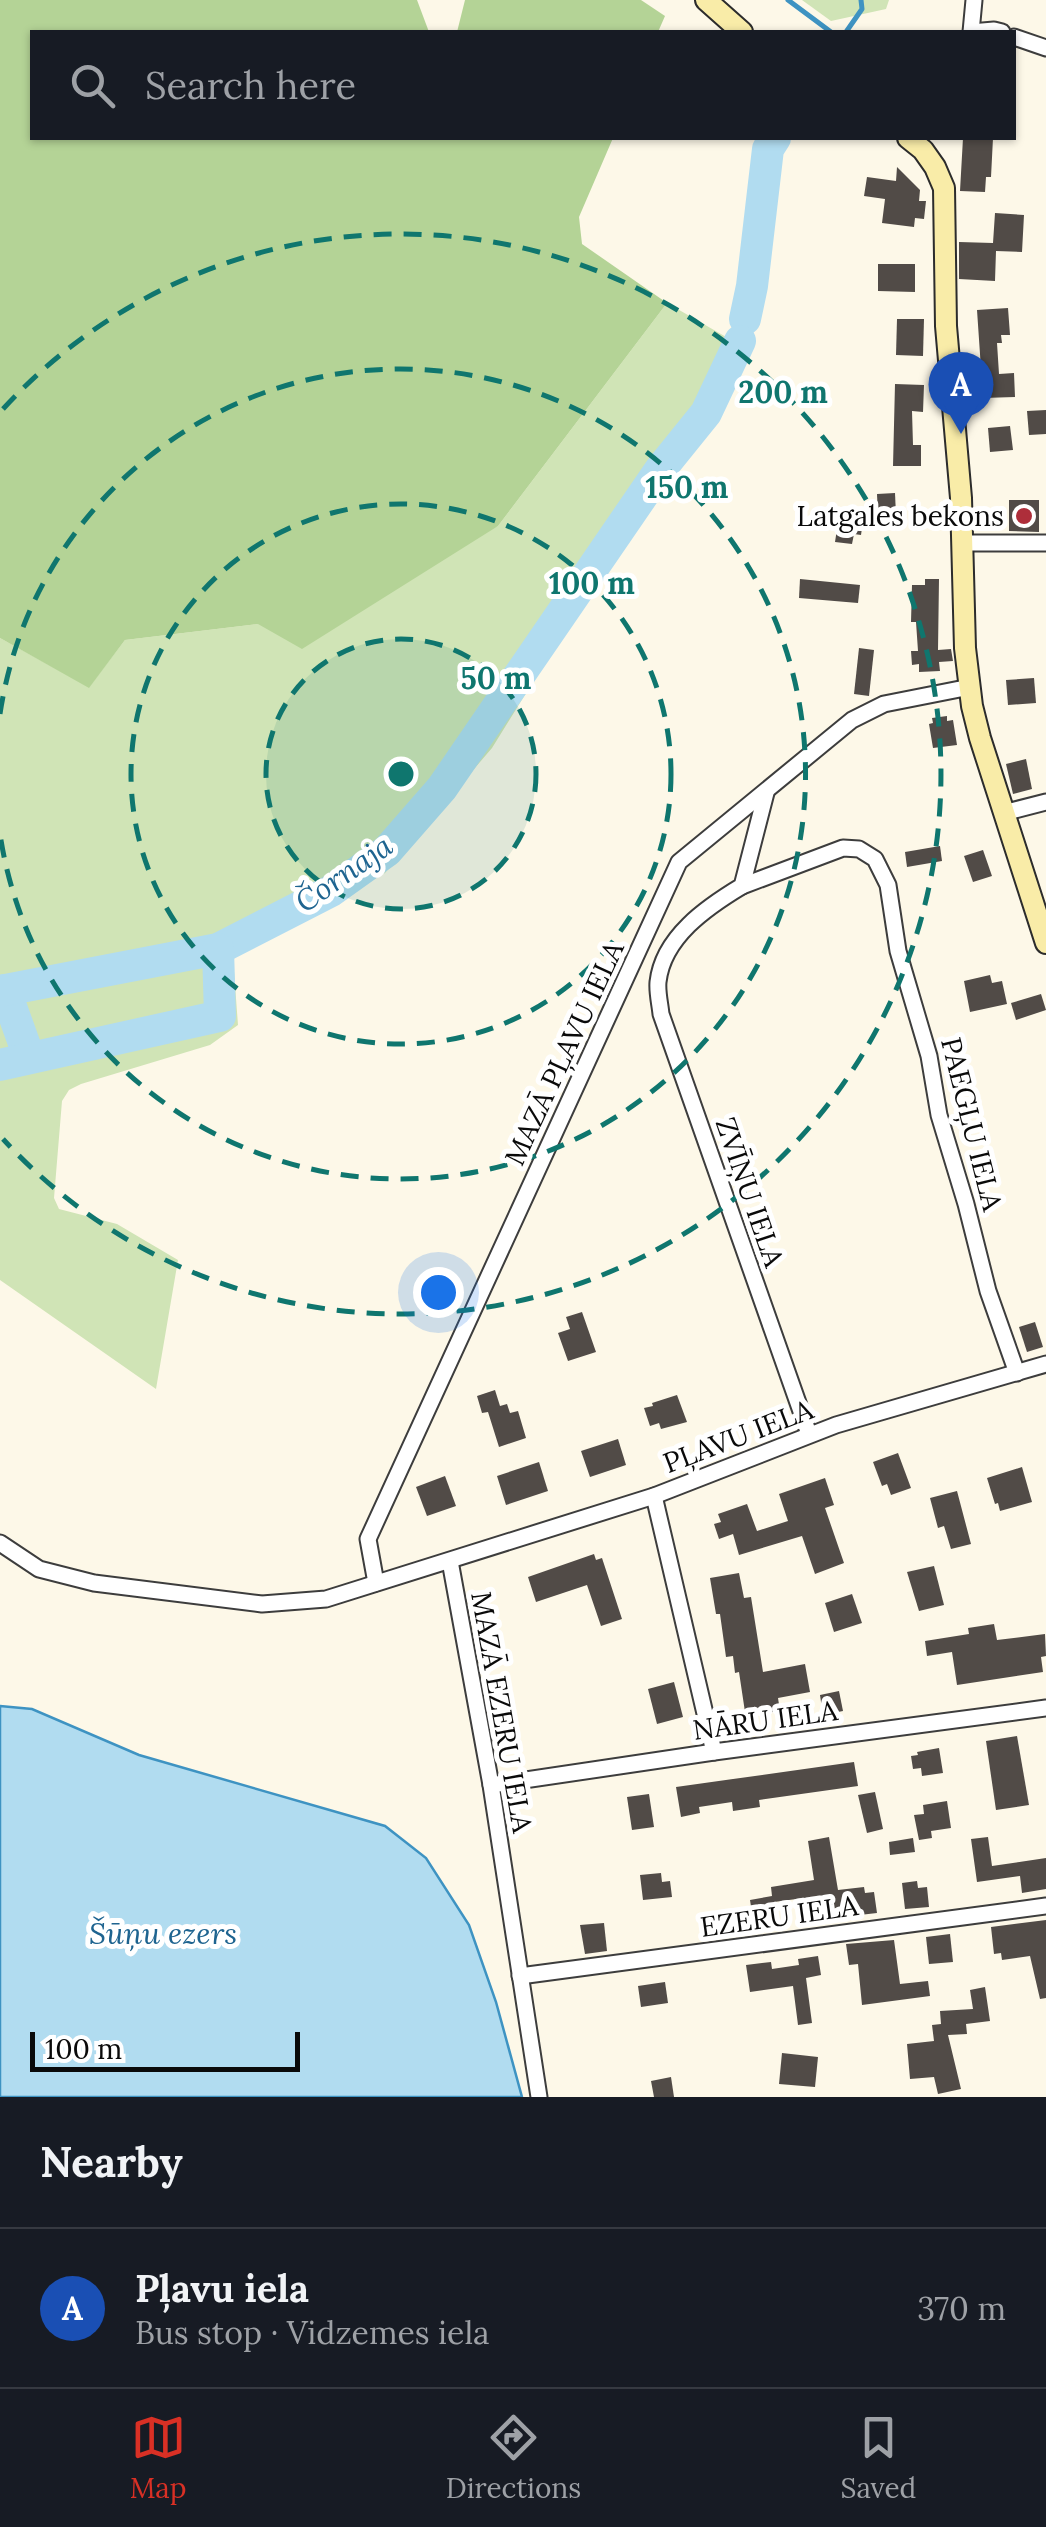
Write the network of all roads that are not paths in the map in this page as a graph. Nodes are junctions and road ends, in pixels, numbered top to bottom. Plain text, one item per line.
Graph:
1 (706, 0) edge
2 (974, 0) edge
3 (740, 30) edge
4 (971, 30) edge
5 (1016, 38) edge
6 (1046, 48) edge
7 (921, 142) edge
8 (962, 543) junction
9 (1046, 543) edge
10 (970, 687) junction
11 (766, 792) junction
12 (1046, 802) edge
13 (1003, 813) junction
14 (742, 886) junction
15 (1046, 942) edge
16 (1046, 1364) edge
17 (1017, 1373) junction
18 (809, 1434) junction
19 (654, 1496) junction
20 (0, 1543) edge
21 (450, 1560) junction
22 (376, 1584) junction
23 (1046, 1708) edge
24 (714, 1752) junction
25 (491, 1785) junction
26 (1046, 1906) edge
27 (520, 1976) junction
28 (539, 2097) edge

1 - 3 street
2 - 4 street
5 - 6 street
7 - 8 street
8 - 9 street
8 - 10 street
10 - 11 street, MAZĀ PĻAVU IELA
10 - 13 street
11 - 14 street
11 - 22 street, MAZĀ PĻAVU IELA
12 - 13 street
13 - 15 street
14 - 17 street, PAEGĻU IELA
14 - 18 street, ZVĪŅU IELA
16 - 17 street, PĻAVU IELA
17 - 18 street, PĻAVU IELA
18 - 19 street, PĻAVU IELA
19 - 21 street, PĻAVU IELA
19 - 24 street
20 - 22 street, MAZĀ EZERU IELA
21 - 22 street, MAZĀ EZERU IELA
21 - 25 street, MAZĀ EZERU IELA
23 - 24 street, NĀRU IELA
24 - 25 street, NĀRU IELA
25 - 27 street, MAZĀ EZERU IELA
26 - 27 street, EZERU IELA
27 - 28 street, MAZĀ EZERU IELA

